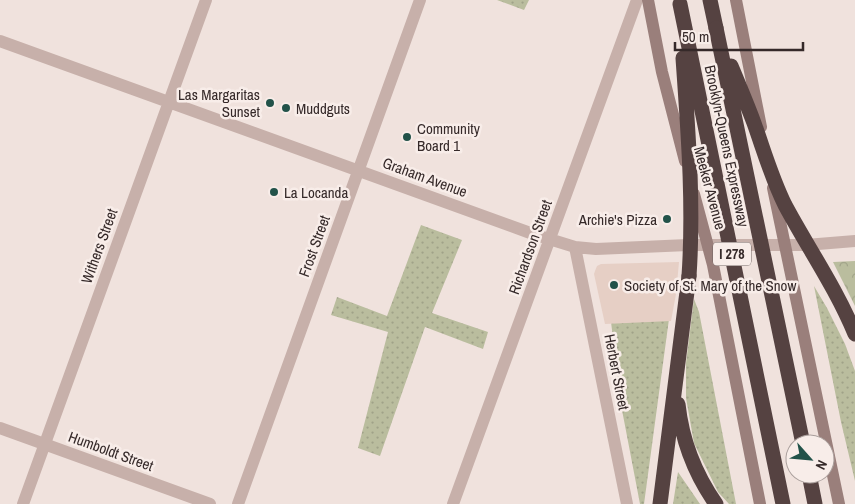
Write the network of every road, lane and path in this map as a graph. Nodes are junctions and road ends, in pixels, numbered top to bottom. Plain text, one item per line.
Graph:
1 (206, 0) edge
2 (420, 0) edge
3 (637, 0) edge
4 (648, 0) edge
5 (710, 0) edge
6 (736, 0) edge
7 (680, 2) edge
8 (716, 28) junction
9 (0, 41) edge
10 (169, 102) junction
11 (358, 171) junction
12 (550, 240) junction
13 (855, 242) edge
14 (708, 245) junction
15 (784, 245) junction
16 (575, 247) junction
17 (855, 334) edge
18 (675, 383) junction
19 (0, 428) edge
20 (801, 434) edge
21 (45, 444) junction
22 (811, 484) edge
23 (23, 504) edge
24 (210, 504) edge
25 (238, 504) edge
26 (453, 504) edge
27 (628, 504) edge
28 (660, 504) edge
29 (716, 504) edge
30 (760, 504) edge
31 (783, 504) edge
32 (815, 504) edge
33 (839, 504) edge

1 - 10 street, Withers Street
2 - 11 street, Frost Street
3 - 12 street, Richardson Street
4 - 14 main road, Meeker Avenue
5 - 8 highway, Brooklyn-Queens Expressway / I 278
6 - 15 main road
7 - 18 highway, bridge
7 - 31 highway, Brooklyn-Queens Expressway / I 278, bridge
8 - 17 highway, bridge
8 - 20 highway, Brooklyn-Queens Expressway / I 278, bridge
9 - 10 street, Graham Avenue
10 - 11 street, Graham Avenue
10 - 21 street, Withers Street
11 - 12 street, Graham Avenue
11 - 25 street, Frost Street
12 - 16 street, Graham Avenue
12 - 26 street, Richardson Street
13 - 15 street, Graham Avenue
14 - 15 street, Graham Avenue
14 - 16 street, Graham Avenue
14 - 30 main road, Meeker Avenue
15 - 33 main road
16 - 27 street, Herbert Street
18 - 28 highway
18 - 29 highway
19 - 21 street, Humboldt Street
21 - 23 street, Withers Street
21 - 24 street, Humboldt Street
22 - 32 highway

